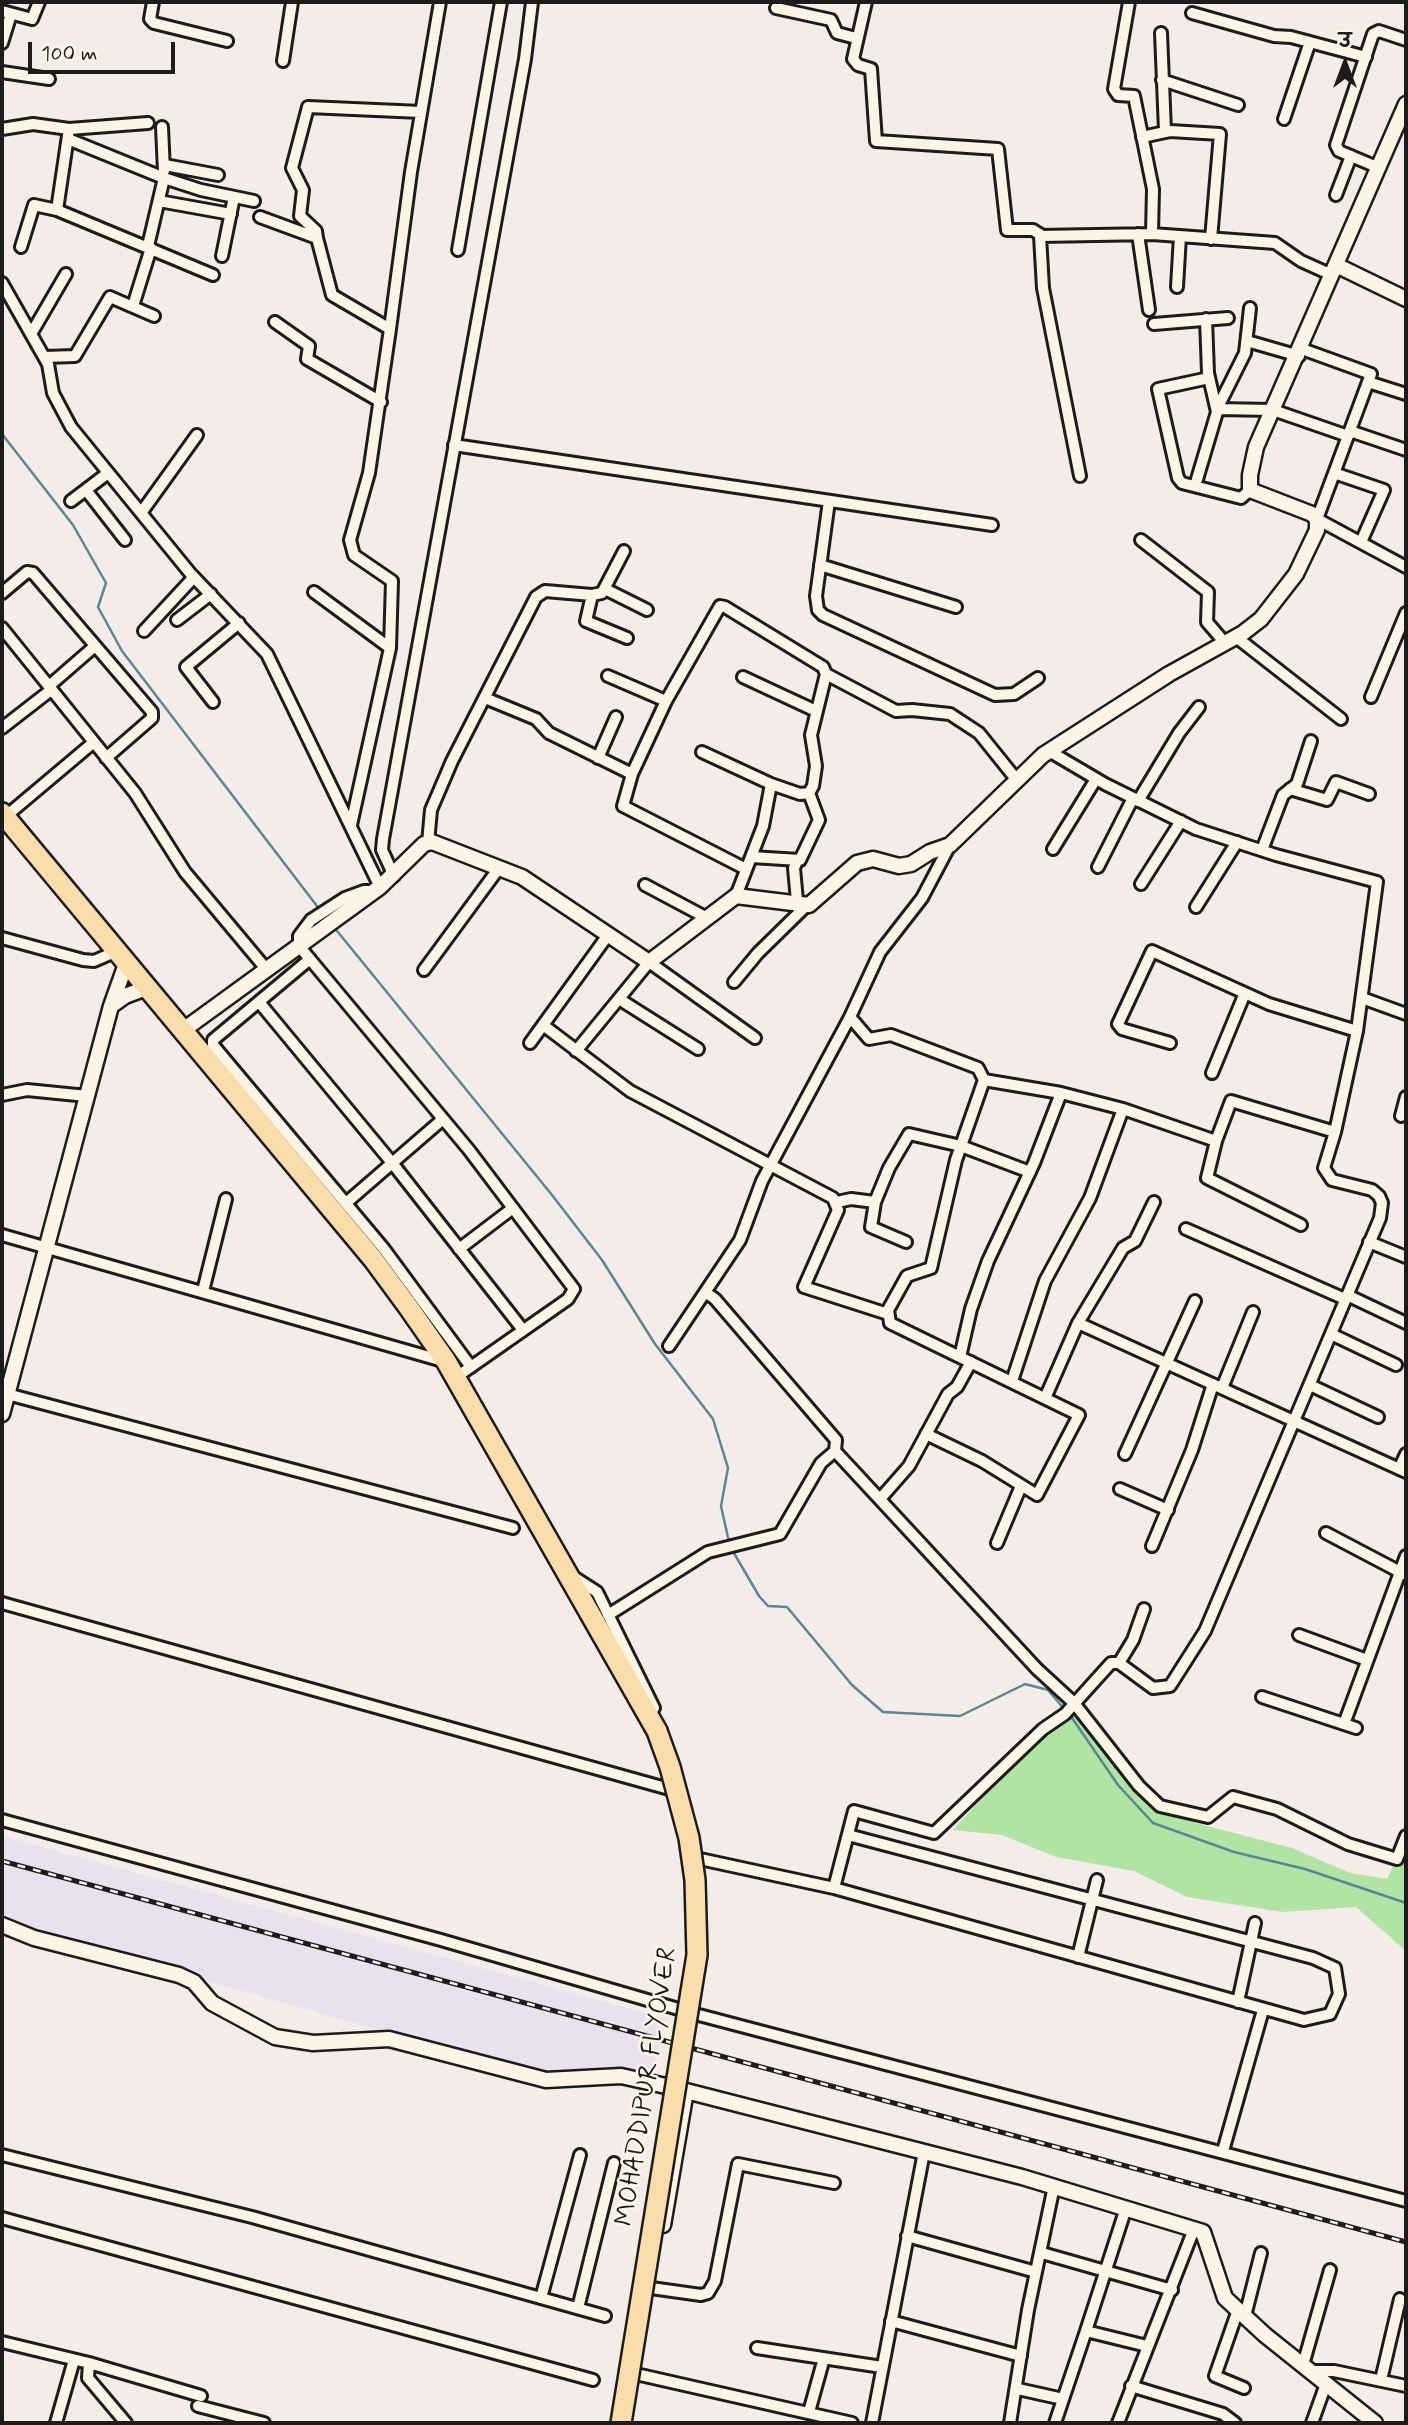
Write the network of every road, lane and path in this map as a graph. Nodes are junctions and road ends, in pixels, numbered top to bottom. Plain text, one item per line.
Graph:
1 (39, 2) edge
2 (153, 2) edge
3 (292, 2) edge
4 (440, 2) edge
5 (501, 2) edge
6 (532, 2) edge
7 (866, 2) edge
8 (1129, 2) edge
9 (776, 8) dead end
10 (6, 13) edge
11 (1192, 13) dead end
12 (1161, 33) dead end
13 (856, 38) junction
14 (1406, 40) edge
15 (227, 41) dead end
16 (1310, 42) junction
17 (2, 43) edge
18 (1366, 57) junction
19 (283, 61) dead end
20 (2, 72) edge
21 (49, 79) dead end
22 (1162, 80) junction
23 (1406, 104) edge
24 (1238, 105) dead end
25 (421, 113) junction
26 (1284, 119) dead end
27 (148, 123) dead end
28 (162, 127) dead end
29 (2, 129) edge
30 (1165, 131) junction
31 (68, 134) junction
32 (1142, 137) junction
33 (1351, 156) junction
34 (165, 164) junction
35 (1377, 167) junction
36 (218, 175) dead end
37 (163, 177) junction
38 (1336, 195) dead end
39 (234, 197) junction
40 (159, 201) junction
41 (254, 201) dead end
42 (57, 210) junction
43 (231, 214) junction
44 (260, 217) dead end
45 (1138, 234) junction
46 (1152, 234) junction
47 (1041, 235) junction
48 (1180, 236) junction
49 (317, 238) junction
50 (1211, 239) junction
51 (20, 247) dead end
52 (149, 247) junction
53 (458, 250) dead end
54 (222, 256) dead end
55 (1334, 270) junction
56 (66, 274) dead end
57 (213, 275) dead end
58 (2, 283) edge
59 (1177, 287) dead end
60 (1406, 299) edge
61 (133, 306) junction
62 (1250, 308) dead end
63 (1149, 310) dead end
64 (154, 316) dead end
65 (1228, 318) dead end
66 (1206, 319) junction
67 (275, 322) dead end
68 (1154, 324) dead end
69 (390, 330) junction
70 (31, 334) junction
71 (1247, 341) junction
72 (1300, 352) junction
73 (44, 357) junction
74 (1209, 378) junction
75 (1368, 382) junction
76 (1406, 394) edge
77 (381, 402) junction
78 (1217, 409) junction
79 (1273, 410) junction
80 (1349, 434) junction
81 (197, 435) dead end
82 (454, 445) junction
83 (1406, 450) edge
84 (108, 473) junction
85 (1334, 473) junction
86 (1080, 476) dead end
87 (1195, 486) junction
88 (1251, 490) junction
89 (86, 491) junction
90 (71, 501) dead end
91 (829, 501) junction
92 (141, 513) junction
93 (1317, 519) junction
94 (992, 525) dead end
95 (125, 540) dead end
96 (1141, 540) dead end
97 (1361, 542) junction
98 (624, 551) dead end
99 (820, 565) junction
100 (1406, 567) edge
101 (194, 577) junction
102 (605, 589) junction
103 (314, 592) dead end
104 (2, 593) edge
105 (211, 594) junction
106 (592, 595) junction
107 (956, 607) dead end
108 (647, 610) dead end
109 (1406, 613) edge
110 (177, 620) dead end
111 (239, 623) junction
112 (2, 628) edge
113 (144, 631) dead end
114 (627, 638) dead end
115 (1231, 640) junction
116 (96, 646) junction
117 (390, 648) junction
118 (826, 674) junction
119 (608, 676) dead end
120 (743, 677) dead end
121 (1038, 678) dead end
122 (50, 688) junction
123 (1371, 697) dead end
124 (485, 698) junction
125 (666, 701) junction
126 (214, 702) dead end
127 (1199, 707) dead end
128 (816, 712) junction
129 (616, 717) dead end
130 (1341, 719) dead end
131 (2, 728) edge
132 (1311, 741) dead end
133 (94, 742) junction
134 (1049, 751) junction
135 (702, 752) dead end
136 (107, 758) junction
137 (598, 758) junction
138 (632, 774) junction
139 (1016, 779) junction
140 (1096, 779) junction
141 (771, 784) junction
142 (1290, 789) junction
143 (809, 793) junction
144 (1369, 794) dead end
145 (1136, 799) junction
146 (3, 815) edge
147 (1181, 821) junction
148 (351, 825) junction
149 (1237, 842) junction
150 (428, 843) junction
151 (950, 845) junction
152 (1053, 849) dead end
153 (1262, 850) junction
154 (751, 857) junction
155 (797, 861) junction
156 (1098, 867) dead end
157 (499, 868) junction
158 (746, 869) junction
159 (394, 876) junction
160 (1142, 884) dead end
161 (645, 885) dead end
162 (373, 892) junction
163 (736, 896) junction
164 (806, 906) junction
165 (1196, 907) dead end
166 (707, 918) junction
167 (315, 926) junction
168 (608, 935) junction
169 (2, 937) edge
170 (299, 946) junction
171 (121, 958) junction
172 (310, 959) junction
173 (649, 962) junction
174 (267, 970) junction
175 (424, 970) dead end
176 (734, 982) dead end
177 (146, 988) junction
178 (1245, 993) junction
179 (1362, 998) junction
180 (620, 999) junction
181 (259, 1002) junction
182 (111, 1006) junction
183 (1406, 1014) edge
184 (850, 1017) junction
185 (543, 1025) junction
186 (182, 1031) junction
187 (1357, 1031) junction
188 (755, 1038) dead end
189 (530, 1043) dead end
190 (1170, 1043) dead end
191 (698, 1049) dead end
192 (576, 1051) junction
193 (1212, 1073) dead end
194 (984, 1080) junction
195 (1061, 1093) junction
196 (2, 1095) edge
197 (87, 1096) junction
198 (1406, 1097) edge
199 (1123, 1109) junction
200 (1401, 1116) dead end
201 (443, 1119) junction
202 (271, 1126) junction
203 (1335, 1132) junction
204 (1216, 1140) junction
205 (961, 1146) junction
206 (393, 1164) junction
207 (771, 1164) junction
208 (1030, 1172) junction
209 (226, 1199) dead end
210 (838, 1202) junction
211 (875, 1202) junction
212 (1154, 1202) dead end
213 (346, 1203) junction
214 (513, 1208) junction
215 (1301, 1226) dead end
216 (1186, 1229) dead end
217 (2, 1235) edge
218 (906, 1242) dead end
219 (1369, 1242) junction
220 (46, 1247) junction
221 (459, 1249) junction
222 (1406, 1256) edge
223 (203, 1291) junction
224 (705, 1292) junction
225 (1346, 1297) junction
226 (1195, 1301) dead end
227 (1253, 1312) dead end
228 (888, 1314) junction
229 (1078, 1323) junction
230 (1406, 1323) edge
231 (523, 1330) junction
232 (1331, 1334) junction
233 (670, 1346) dead end
234 (960, 1357) junction
235 (971, 1362) junction
236 (1165, 1363) junction
237 (1396, 1365) dead end
238 (458, 1369) junction
239 (1012, 1381) junction
240 (1310, 1385) junction
241 (1218, 1386) junction
242 (7, 1394) junction
243 (1045, 1396) junction
244 (2, 1414) edge
245 (1378, 1417) dead end
246 (1294, 1422) junction
247 (926, 1434) junction
248 (835, 1451) junction
249 (1125, 1454) dead end
250 (1406, 1454) edge
251 (1402, 1471) edge
252 (1021, 1486) junction
253 (1120, 1489) dead end
254 (880, 1499) junction
255 (1168, 1510) junction
256 (513, 1528) dead end
257 (1326, 1533) dead end
258 (997, 1543) dead end
259 (1152, 1546) dead end
260 (1406, 1556) edge
261 (1403, 1573) edge
262 (570, 1575) junction
263 (2, 1603) edge
264 (1144, 1609) dead end
265 (608, 1615) junction
266 (1299, 1635) dead end
267 (1367, 1660) junction
268 (1119, 1663) junction
269 (1262, 1697) dead end
270 (1071, 1707) junction
271 (1343, 1724) junction
272 (1356, 1728) dead end
273 (686, 1794) junction
274 (2, 1820) edge
275 (934, 1833) junction
276 (848, 1835) junction
277 (1406, 1836) edge
278 (928, 1856) junction
279 (700, 1859) junction
280 (1097, 1880) dead end
281 (834, 1888) junction
282 (1093, 1900) junction
283 (1255, 1923) dead end
284 (2, 1925) edge
285 (1251, 1942) junction
286 (1078, 1957) junction
287 (1238, 2002) junction
288 (1263, 2010) junction
289 (696, 2014) junction
290 (667, 2086) junction
291 (687, 2091) junction
292 (1223, 2151) junction
293 (924, 2152) junction
294 (2, 2155) edge
295 (580, 2155) dead end
296 (614, 2163) dead end
297 (834, 2183) dead end
298 (1054, 2186) junction
299 (1406, 2201) edge
300 (1126, 2208) junction
301 (2, 2218) edge
302 (1194, 2229) junction
303 (907, 2236) junction
304 (1042, 2253) junction
305 (1261, 2253) dead end
306 (1331, 2270) dead end
307 (1106, 2271) junction
308 (1036, 2272) junction
309 (651, 2288) junction
310 (1172, 2290) junction
311 (541, 2298) junction
312 (1400, 2298) dead end
313 (578, 2308) junction
314 (1241, 2313) junction
315 (605, 2316) dead end
316 (891, 2321) junction
317 (1086, 2331) junction
318 (2, 2342) edge
319 (1147, 2346) junction
320 (757, 2348) dead end
321 (1021, 2356) junction
322 (824, 2358) junction
323 (74, 2360) junction
324 (89, 2363) junction
325 (882, 2367) junction
326 (1307, 2368) junction
327 (636, 2374) junction
328 (593, 2380) dead end
329 (1381, 2380) junction
330 (1326, 2384) junction
331 (1131, 2386) junction
332 (1406, 2386) edge
333 (1244, 2388) dead end
334 (1018, 2389) junction
335 (1063, 2399) junction
336 (809, 2412) junction
337 (56, 2423) edge
338 (126, 2423) edge
339 (264, 2423) edge
340 (612, 2423) edge
341 (621, 2423) edge
342 (627, 2423) edge
343 (852, 2423) edge
344 (872, 2423) edge
345 (1010, 2423) edge
346 (1055, 2423) edge
347 (1118, 2423) edge
348 (1235, 2423) edge
349 (1312, 2423) edge
350 (1375, 2423) edge

1 - 10 street
2 - 15 street
3 - 19 street
4 - 25 street
5 - 53 street
6 - 82 street
7 - 13 street
8 - 32 street
9 - 13 street
10 - 17 street
11 - 16 street
12 - 22 street
13 - 47 street
14 - 18 street
16 - 18 street
16 - 26 street
18 - 33 street
20 - 21 street
22 - 24 street
22 - 30 street
23 - 35 street
25 - 49 street
25 - 69 street
27 - 31 street
28 - 34 street
29 - 31 street
30 - 32 street
30 - 50 street
31 - 37 street
31 - 42 street
32 - 46 street
33 - 35 street
33 - 38 street
34 - 36 street
34 - 37 street
35 - 55 street
37 - 39 street
37 - 40 street
39 - 41 street
39 - 43 street
40 - 43 street
40 - 52 street
42 - 51 street
42 - 52 street
43 - 54 street
44 - 49 street
45 - 46 street
45 - 47 street
45 - 63 street
46 - 48 street
47 - 86 street
48 - 50 street
48 - 59 street
49 - 69 street
50 - 55 street
52 - 57 street
52 - 61 street
55 - 60 street
55 - 72 street
56 - 70 street
58 - 70 street
61 - 64 street
61 - 73 street
62 - 71 street
65 - 66 street
66 - 68 street
66 - 74 street
67 - 77 street
69 - 77 street
70 - 73 street
71 - 72 street
71 - 78 street
72 - 75 street
72 - 79 street
73 - 84 street
74 - 78 street
74 - 87 street
75 - 76 street
75 - 80 street
77 - 117 street
78 - 79 street
78 - 87 street
79 - 80 street
79 - 88 street
80 - 83 street
80 - 85 street
81 - 92 street
82 - 91 street
82 - 159 street
84 - 89 street
84 - 92 street
85 - 93 street
85 - 97 street
87 - 88 street
88 - 93 street
89 - 90 street
89 - 95 street
91 - 94 street
91 - 99 street
92 - 101 street
93 - 97 street
93 - 115 street
96 - 115 street
97 - 100 street
98 - 102 street
99 - 107 street
99 - 121 street
101 - 105 street
101 - 113 street
102 - 106 street
102 - 108 street
103 - 117 street
104 - 116 street
105 - 110 street
105 - 111 street
106 - 114 street
106 - 124 street
109 - 123 street
111 - 126 street
111 - 148 street
112 - 122 street
115 - 130 street
115 - 134 street
116 - 122 street
116 - 136 street
117 - 148 street
118 - 125 street
118 - 128 street
118 - 139 street
119 - 125 street
120 - 128 street
122 - 131 street
122 - 133 street
124 - 137 street
124 - 150 street
125 - 138 street
127 - 145 street
128 - 143 street
129 - 137 street
132 - 142 street
133 - 136 street
133 - 146 street
134 - 139 street
134 - 140 street
135 - 141 street
136 - 174 street
137 - 138 street
138 - 158 street
139 - 151 street
140 - 145 street
140 - 152 street
141 - 143 street
141 - 154 street
142 - 144 street
142 - 153 street
143 - 155 street
145 - 147 street
145 - 156 street
146 - 171 highway, MOHADDIPUR FLYOVER
147 - 149 street
147 - 160 street
148 - 162 street
149 - 153 street
149 - 165 street
150 - 157 street
150 - 159 street
151 - 164 street
151 - 184 street
153 - 179 street
154 - 155 street
154 - 158 street
155 - 164 street
157 - 168 street
157 - 175 street
158 - 163 street
159 - 162 street
161 - 166 street
162 - 167 street
162 - 167 street
163 - 164 street
163 - 166 street
164 - 176 street
166 - 173 street
167 - 170 street
168 - 173 street
168 - 185 street
169 - 171 street
170 - 172 street
170 - 174 street
171 - 177 highway, MOHADDIPUR FLYOVER
171 - 182 street
172 - 181 street
172 - 201 street
173 - 180 street
173 - 188 street
174 - 186 street
177 - 182 street
177 - 186 highway, MOHADDIPUR FLYOVER
178 - 187 street
178 - 190 street
178 - 193 street
179 - 183 street
179 - 187 street
180 - 191 street
180 - 192 street
181 - 202 street
181 - 206 street
182 - 197 street
184 - 194 street
184 - 207 street
185 - 189 street
185 - 192 street
186 - 202 highway, MOHADDIPUR FLYOVER
187 - 203 street
192 - 207 street
194 - 195 street
194 - 205 street
195 - 199 street
195 - 208 street
196 - 197 street
197 - 220 street
198 - 200 street
199 - 204 street
199 - 239 street
201 - 206 street
201 - 214 street
202 - 213 street
202 - 238 highway, MOHADDIPUR FLYOVER
203 - 204 street
203 - 219 street
204 - 215 street
205 - 208 street
205 - 211 street
205 - 228 street
206 - 213 street
206 - 221 street
207 - 210 street
207 - 224 street
208 - 234 street
209 - 223 street
210 - 211 street
210 - 228 street
211 - 218 street
212 - 229 street
213 - 238 street
214 - 221 street
214 - 231 street
216 - 225 street
217 - 220 street
219 - 222 street
219 - 225 street
220 - 223 street
220 - 242 street
221 - 231 street
223 - 238 street
224 - 233 street
224 - 248 street
225 - 230 street
225 - 232 street
226 - 236 street
227 - 241 street
228 - 234 street
229 - 236 street
229 - 243 street
231 - 238 street
232 - 237 street
232 - 240 street
234 - 235 street
235 - 239 street
235 - 247 street
236 - 241 street
236 - 249 street
238 - 262 highway, MOHADDIPUR FLYOVER
239 - 243 street
240 - 245 street
240 - 246 street
241 - 246 street
241 - 255 street
242 - 244 street
242 - 256 street
243 - 252 street
246 - 251 street
246 - 268 street
247 - 252 street
247 - 254 street
248 - 254 street
248 - 265 street
250 - 251 street
252 - 258 street
253 - 255 street
254 - 270 street
255 - 259 street
257 - 261 street
260 - 261 street
261 - 267 street
262 - 265 street
262 - 341 highway, MOHADDIPUR FLYOVER, bridge
263 - 273 street
264 - 268 street
265 - 273 street
266 - 267 street
267 - 271 street
268 - 270 street
269 - 271 street
270 - 275 street
270 - 277 street
271 - 272 street
273 - 279 street
274 - 289 street
275 - 276 street
275 - 278 street
276 - 278 street
276 - 281 street
278 - 282 street
279 - 281 street
279 - 289 street
280 - 282 street
281 - 286 street
282 - 285 street
282 - 286 street
283 - 285 street
284 - 290 street
285 - 287 street
285 - 288 street
286 - 287 street
287 - 288 street
288 - 292 street
289 - 292 street
290 - 291 street
290 - 340 street
291 - 293 street
291 - 309 street
292 - 299 street
293 - 298 street
293 - 303 street
294 - 311 street
295 - 311 street
296 - 313 street
297 - 309 street
298 - 300 street
298 - 304 street
300 - 302 street
300 - 307 street
301 - 328 street
302 - 310 street
302 - 314 street
303 - 308 street
303 - 316 street
304 - 307 street
304 - 308 street
305 - 314 street
306 - 326 street
307 - 310 street
307 - 317 street
308 - 321 street
309 - 327 street
310 - 319 street
311 - 313 street
312 - 329 street
313 - 315 street
314 - 326 street
314 - 333 street
316 - 321 street
316 - 325 street
317 - 319 street
317 - 335 street
318 - 323 street
319 - 331 street
320 - 322 street
321 - 334 street
322 - 325 street
322 - 336 street
323 - 324 street
323 - 337 street
324 - 338 street
324 - 339 street
325 - 344 street
326 - 329 street
326 - 330 street
327 - 336 street
327 - 342 street
329 - 332 street
330 - 349 street
330 - 350 street
331 - 347 street
331 - 348 street
334 - 335 street
334 - 345 street
335 - 346 street
336 - 343 street

